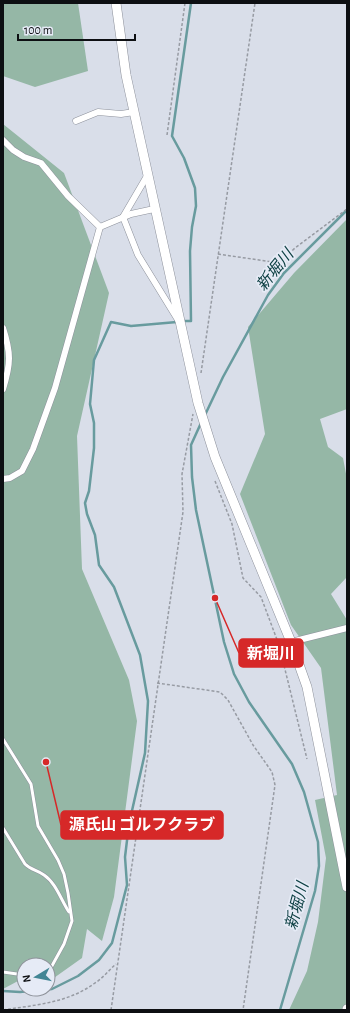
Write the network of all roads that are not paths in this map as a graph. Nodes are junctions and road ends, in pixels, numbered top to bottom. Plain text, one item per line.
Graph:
1 (116, 3) edge
2 (134, 112) junction
3 (76, 121) dead end
4 (3, 140) edge
5 (147, 176) junction
6 (154, 209) junction
7 (123, 217) junction
8 (100, 228) junction
9 (180, 323) junction
10 (3, 328) edge
11 (3, 389) edge
12 (3, 479) edge
13 (347, 628) edge
14 (292, 642) junction
15 (3, 739) edge
16 (3, 828) edge
17 (347, 887) edge
18 (71, 914) junction
19 (56, 958) edge
20 (3, 972) edge
21 (16, 974) edge

1 - 2 street
2 - 3 street
2 - 5 street
4 - 8 street
5 - 6 street
5 - 7 street
6 - 7 street
6 - 9 street
7 - 8 street
7 - 9 street
8 - 12 street
9 - 14 street
10 - 11 street
13 - 14 street
14 - 17 street
15 - 18 lane
16 - 18 lane
18 - 19 lane
20 - 21 lane

